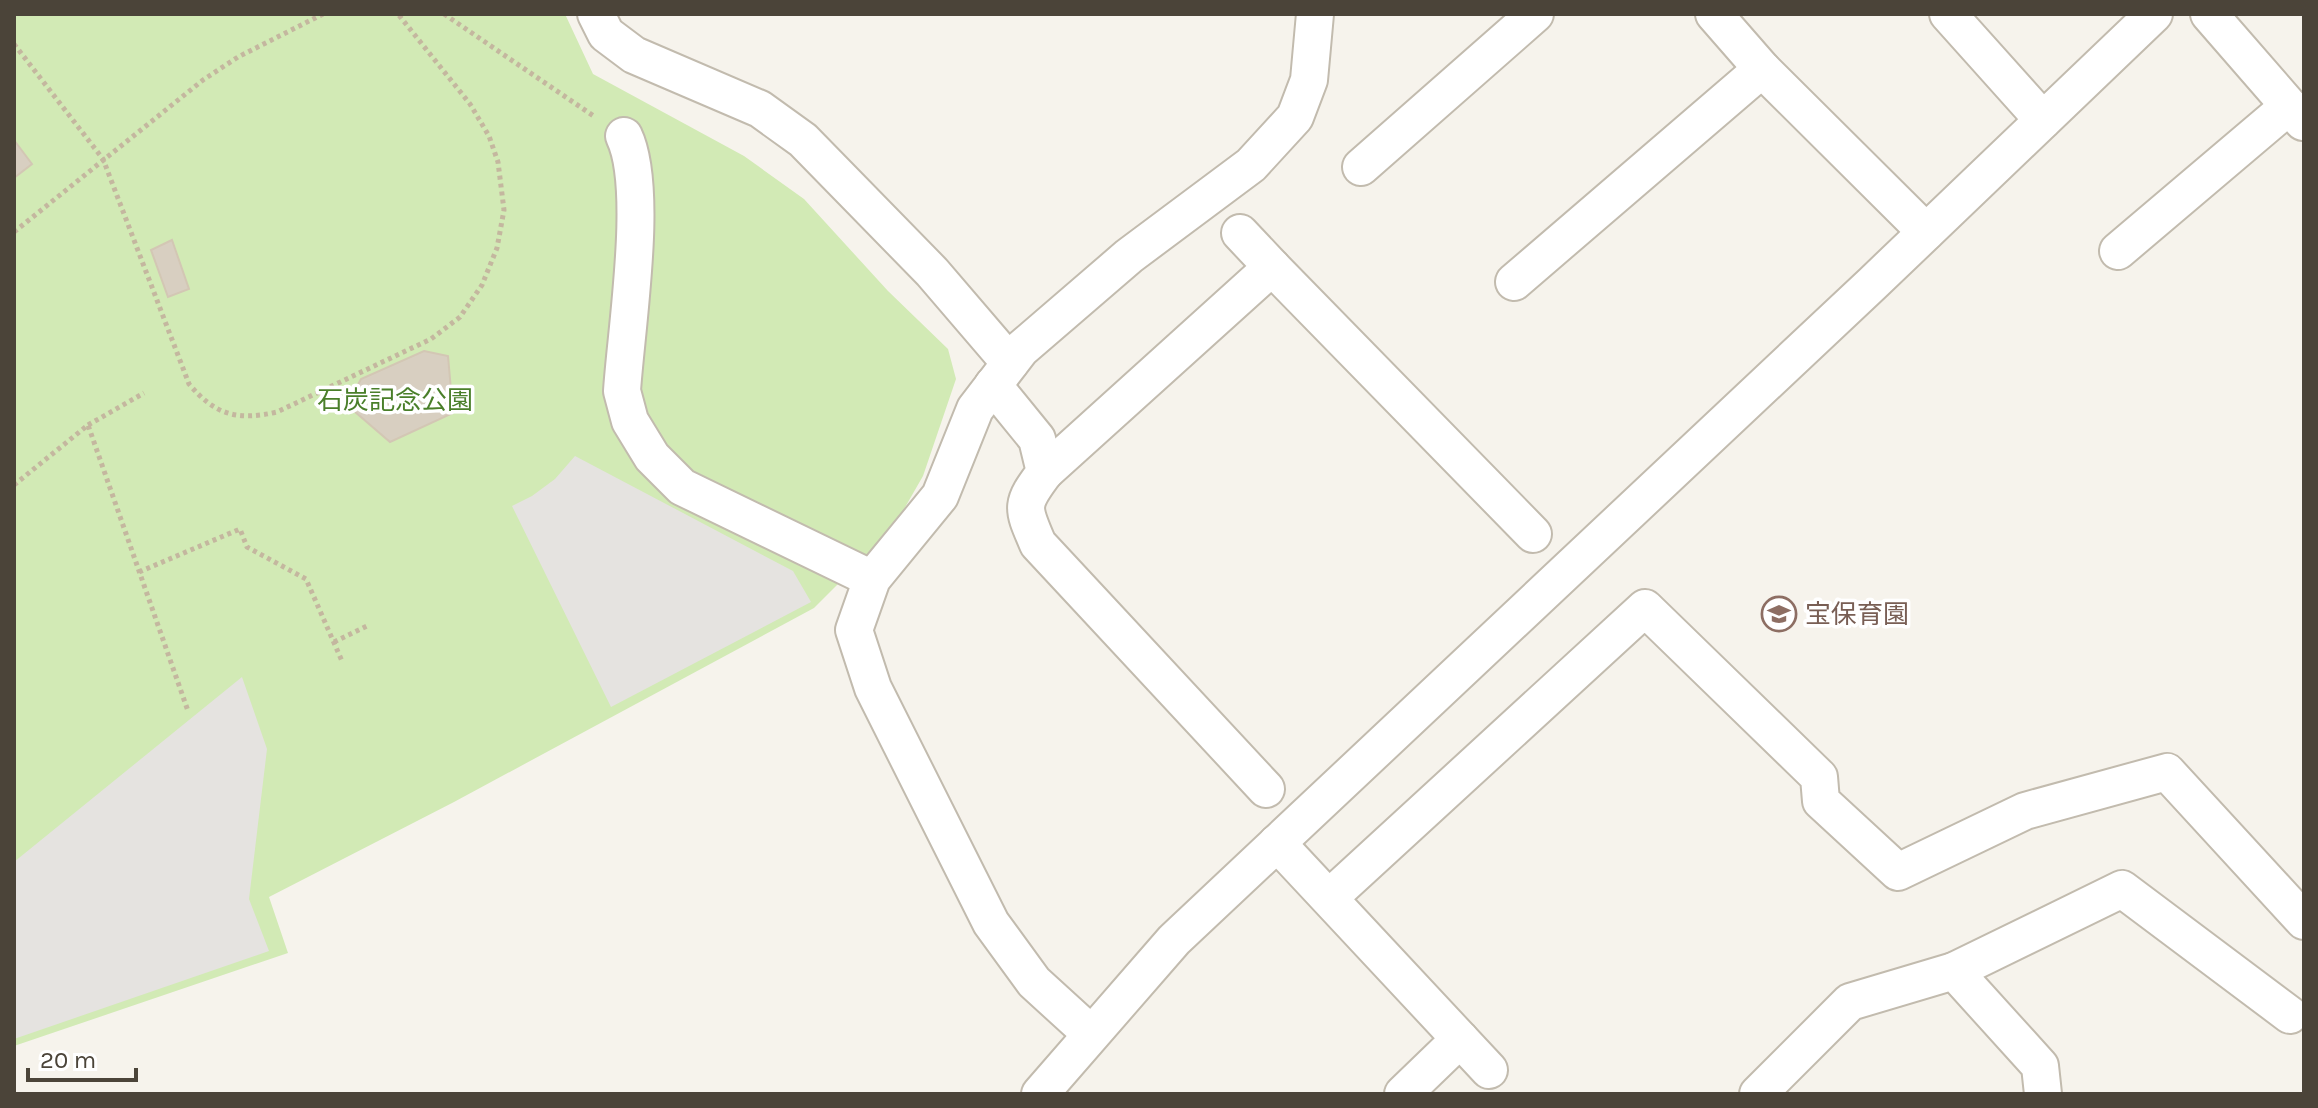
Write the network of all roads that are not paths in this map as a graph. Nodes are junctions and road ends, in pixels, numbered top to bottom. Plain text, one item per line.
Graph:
1 (596, 14) edge
2 (1315, 14) edge
3 (1535, 14) edge
4 (1714, 14) edge
5 (1948, 14) edge
6 (2154, 14) edge
7 (2209, 14) edge
8 (1762, 69) junction
9 (2296, 115) edge
10 (2043, 120) junction
11 (624, 136) road end
12 (1361, 167) dead end
13 (1926, 232) junction
14 (1240, 233) dead end
15 (2118, 251) dead end
16 (1272, 267) junction
17 (1514, 282) dead end
18 (1002, 374) junction
19 (1045, 472) junction
20 (1533, 534) dead end
21 (872, 579) junction
22 (1266, 789) dead end
23 (1277, 843) junction
24 (1329, 898) junction
25 (2304, 921) edge
26 (1954, 971) junction
27 (2290, 1015) dead end
28 (1091, 1034) junction
29 (1460, 1039) junction
30 (1489, 1070) dead end
31 (1040, 1094) edge
32 (1403, 1094) edge
33 (1758, 1094) edge
34 (2043, 1094) edge

1 - 18 street
2 - 18 street
3 - 12 street
4 - 8 street
5 - 10 street
6 - 10 street
7 - 9 street
8 - 13 street
8 - 17 street
9 - 15 street
10 - 13 street
11 - 21 street
13 - 23 street
14 - 16 street
16 - 19 street
16 - 20 street
18 - 19 street
18 - 21 street
19 - 22 street
21 - 28 street
23 - 24 street
23 - 28 street
24 - 25 street
24 - 29 street
26 - 27 street
26 - 33 street
26 - 34 street
28 - 31 street
29 - 30 street
29 - 32 street

